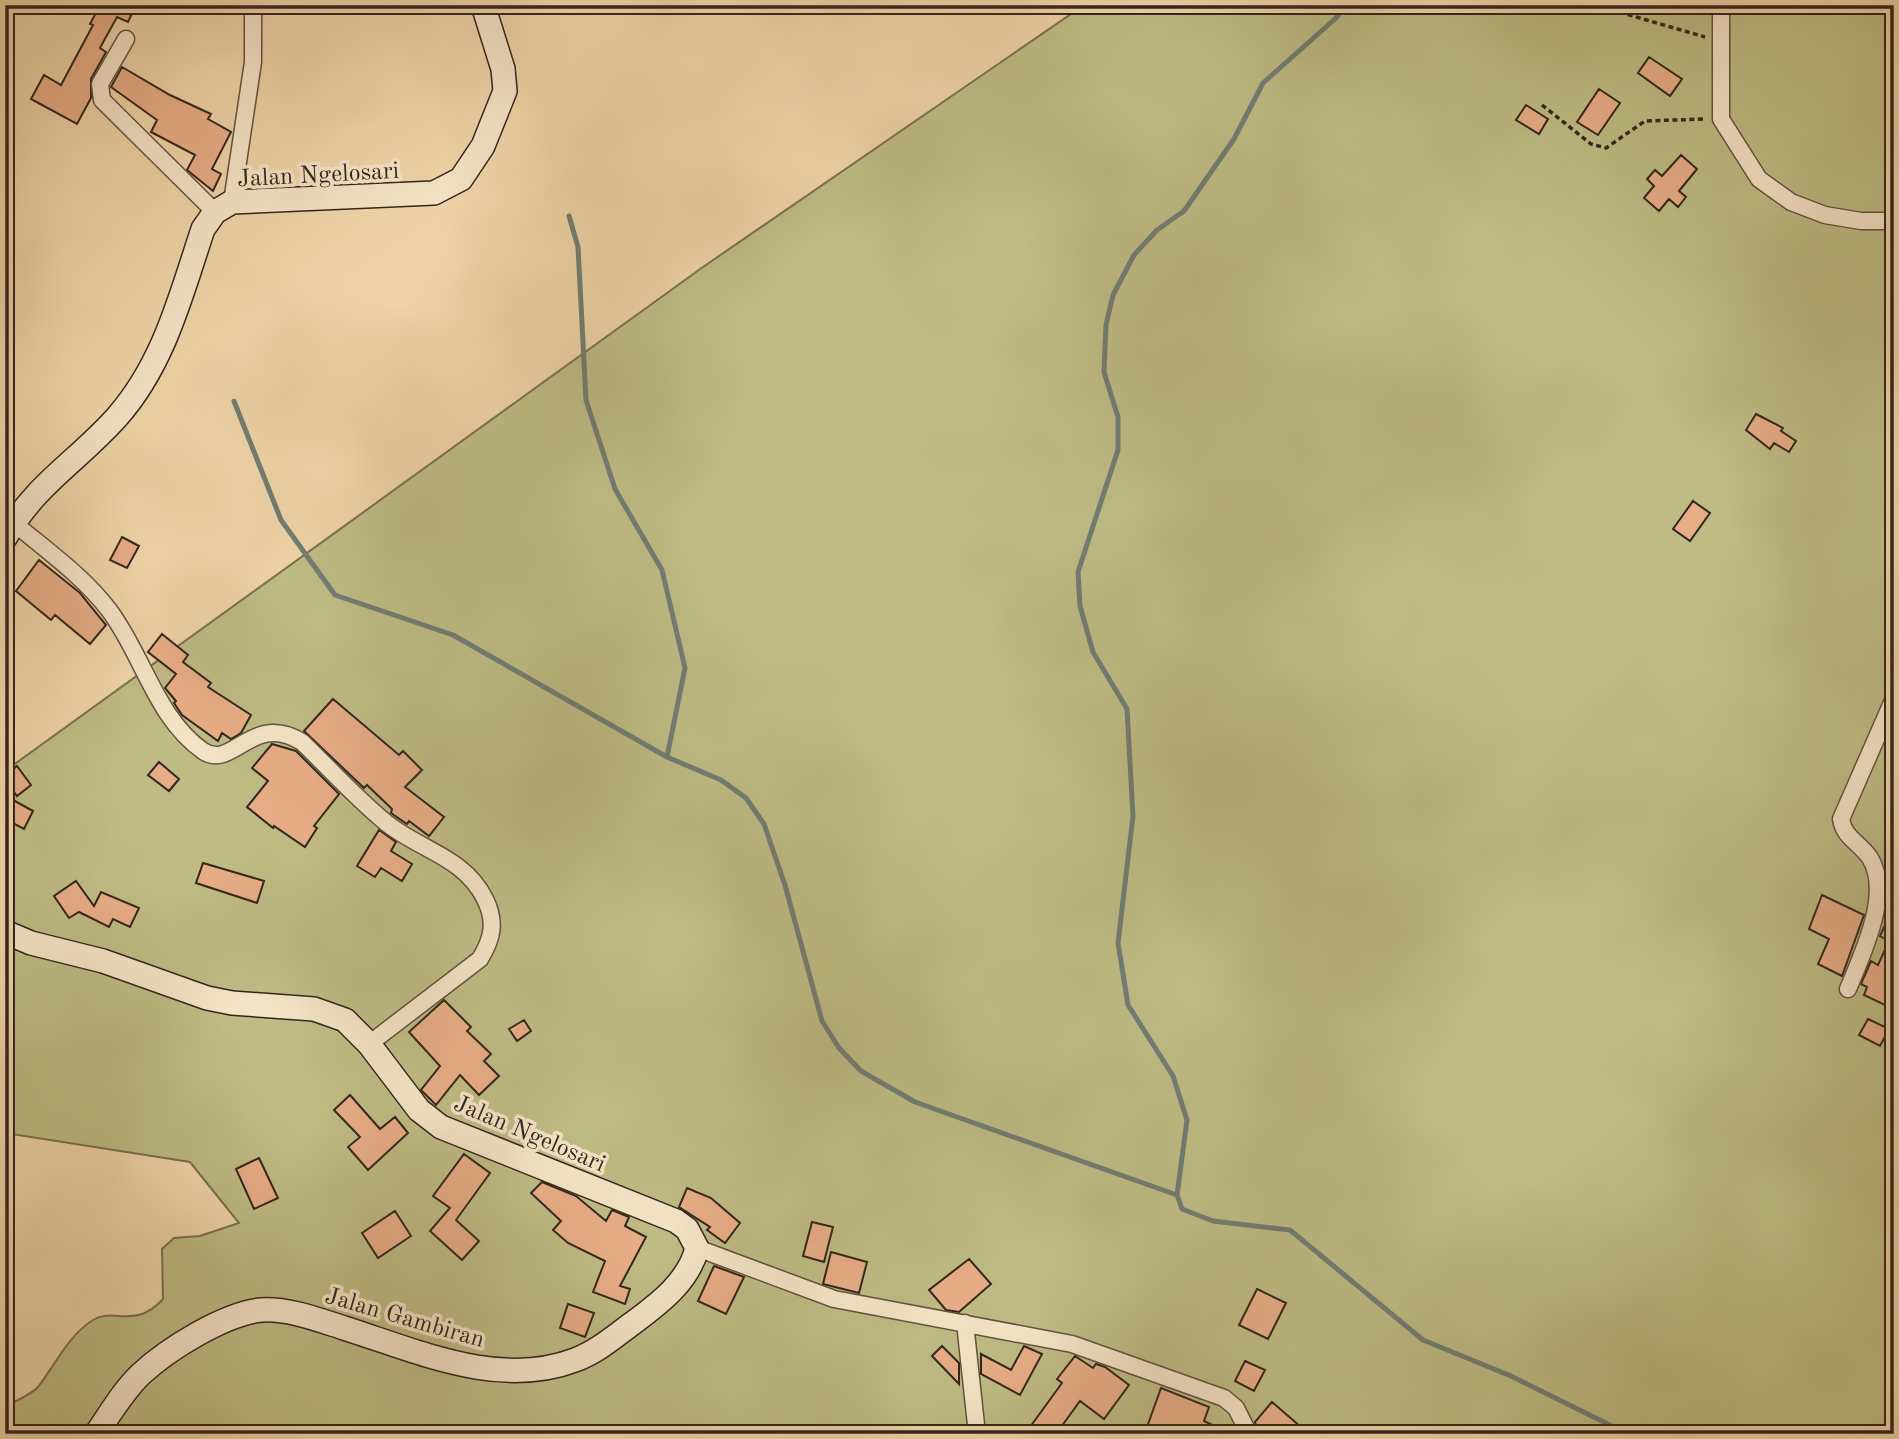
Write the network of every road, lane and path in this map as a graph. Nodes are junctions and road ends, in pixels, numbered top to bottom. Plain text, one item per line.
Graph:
1 (253, 5) edge
2 (483, 5) edge
3 (1595, 5) edge
4 (1721, 5) edge
5 (126, 39) dead end
6 (1721, 42) junction
7 (1542, 104) dead end
8 (1721, 119) junction
9 (223, 207) junction
10 (1894, 221) edge
11 (9, 530) edge
12 (1894, 698) edge
13 (5, 932) edge
14 (1848, 989) dead end
15 (369, 1044) junction
16 (697, 1248) junction
17 (965, 1323) junction
18 (96, 1434) edge
19 (977, 1434) edge
20 (1249, 1434) edge

1 - 9 street
2 - 9 street, Jalan Ngelosari
3 - 6 path
4 - 6 street
5 - 9 street
6 - 8 street
7 - 8 path
8 - 10 street
9 - 11 street, Jalan Ngelosari
11 - 15 street
12 - 14 street
13 - 15 street, Jalan Ngelosari
15 - 16 street, Jalan Ngelosari
16 - 17 street
16 - 18 street, Jalan Gambiran
17 - 19 street
17 - 20 street

